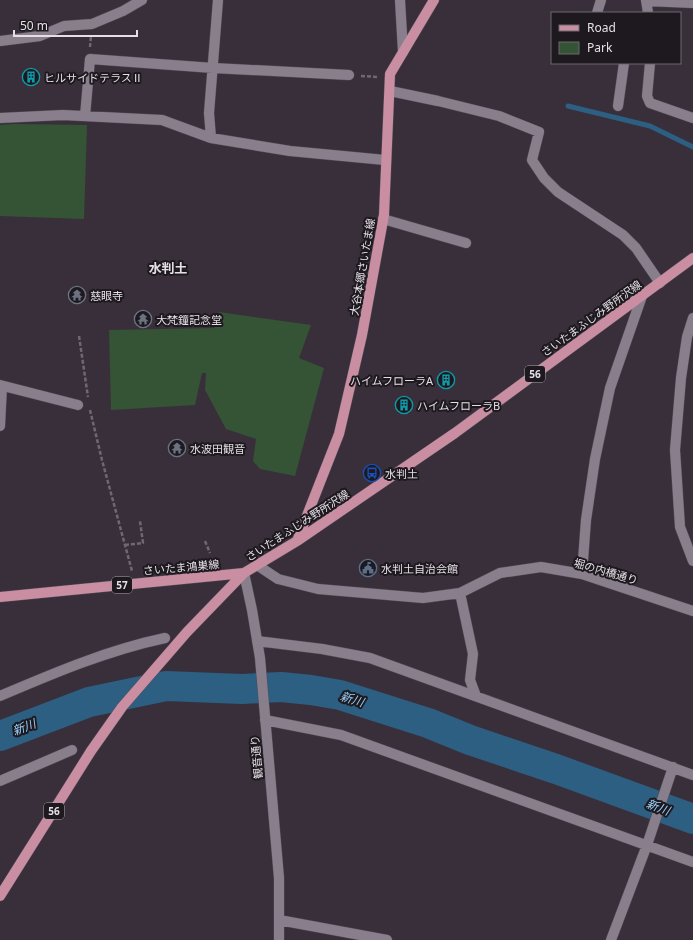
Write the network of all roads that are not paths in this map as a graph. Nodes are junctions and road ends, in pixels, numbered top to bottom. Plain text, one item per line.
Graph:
1 (142, 0) edge
2 (218, 0) edge
3 (400, 0) edge
4 (434, 0) edge
5 (601, 0) edge
6 (646, 1) edge
7 (693, 3) edge
8 (597, 12) edge
9 (648, 12) edge
10 (0, 41) edge
11 (403, 52) junction
12 (624, 64) edge
13 (650, 64) edge
14 (213, 68) junction
15 (349, 75) road end
16 (390, 91) junction
17 (618, 106) dead end
18 (85, 116) junction
19 (0, 118) edge
20 (693, 118) edge
21 (211, 138) junction
22 (386, 160) junction
23 (383, 219) junction
24 (466, 243) dead end
25 (693, 258) edge
26 (660, 283) junction
27 (642, 296) junction
28 (693, 318) edge
29 (1, 385) edge
30 (78, 405) dead end
31 (0, 426) edge
32 (297, 541) junction
33 (693, 561) edge
34 (257, 565) junction
35 (244, 573) junction
36 (582, 574) junction
37 (460, 593) junction
38 (0, 597) edge
39 (693, 611) edge
40 (165, 638) dead end
41 (257, 641) junction
42 (0, 696) edge
43 (476, 696) junction
44 (265, 715) junction
45 (72, 750) dead end
46 (672, 770) junction
47 (693, 775) edge
48 (0, 781) edge
49 (648, 842) junction
50 (693, 862) edge
51 (0, 896) edge
52 (279, 920) junction
53 (279, 940) edge
54 (387, 940) edge
55 (611, 940) edge

1 - 10 street
2 - 14 street
3 - 11 street
4 - 11 main road, 大谷本郷さいたま線
5 - 8 street
6 - 7 street
6 - 9 street
11 - 16 main road, 大谷本郷さいたま線
12 - 17 street
13 - 20 street
14 - 15 street
14 - 18 street
14 - 21 street
16 - 22 main road, 大谷本郷さいたま線
16 - 26 street
18 - 19 street
18 - 21 street
21 - 22 street
22 - 23 main road, 大谷本郷さいたま線
23 - 24 street
23 - 32 main road, 大谷本郷さいたま線
25 - 26 main road, さいたまふじみ野所沢線 / 56
26 - 27 main road, さいたまふじみ野所沢線 / 56
27 - 32 main road, さいたまふじみ野所沢線 / 56
27 - 36 street
28 - 33 street
29 - 30 street
29 - 31 street
32 - 34 main road, さいたまふじみ野所沢線 / 56
34 - 35 main road, さいたまふじみ野所沢線 / 56
34 - 37 street, 堀の内橋通り
35 - 38 main road, さいたま鴻巣線 / 57
35 - 41 street, 観音通り
35 - 51 main road, さいたまふじみ野所沢線 / 56
36 - 37 street, 堀の内橋通り
36 - 39 street, 堀の内橋通り
37 - 43 street
40 - 42 street
41 - 43 street
41 - 44 street, 観音通り
43 - 46 street
44 - 49 street
44 - 52 street, 観音通り
45 - 48 street
46 - 47 street
46 - 49 street
49 - 50 street
49 - 55 street
52 - 53 street, 観音通り
52 - 54 street

